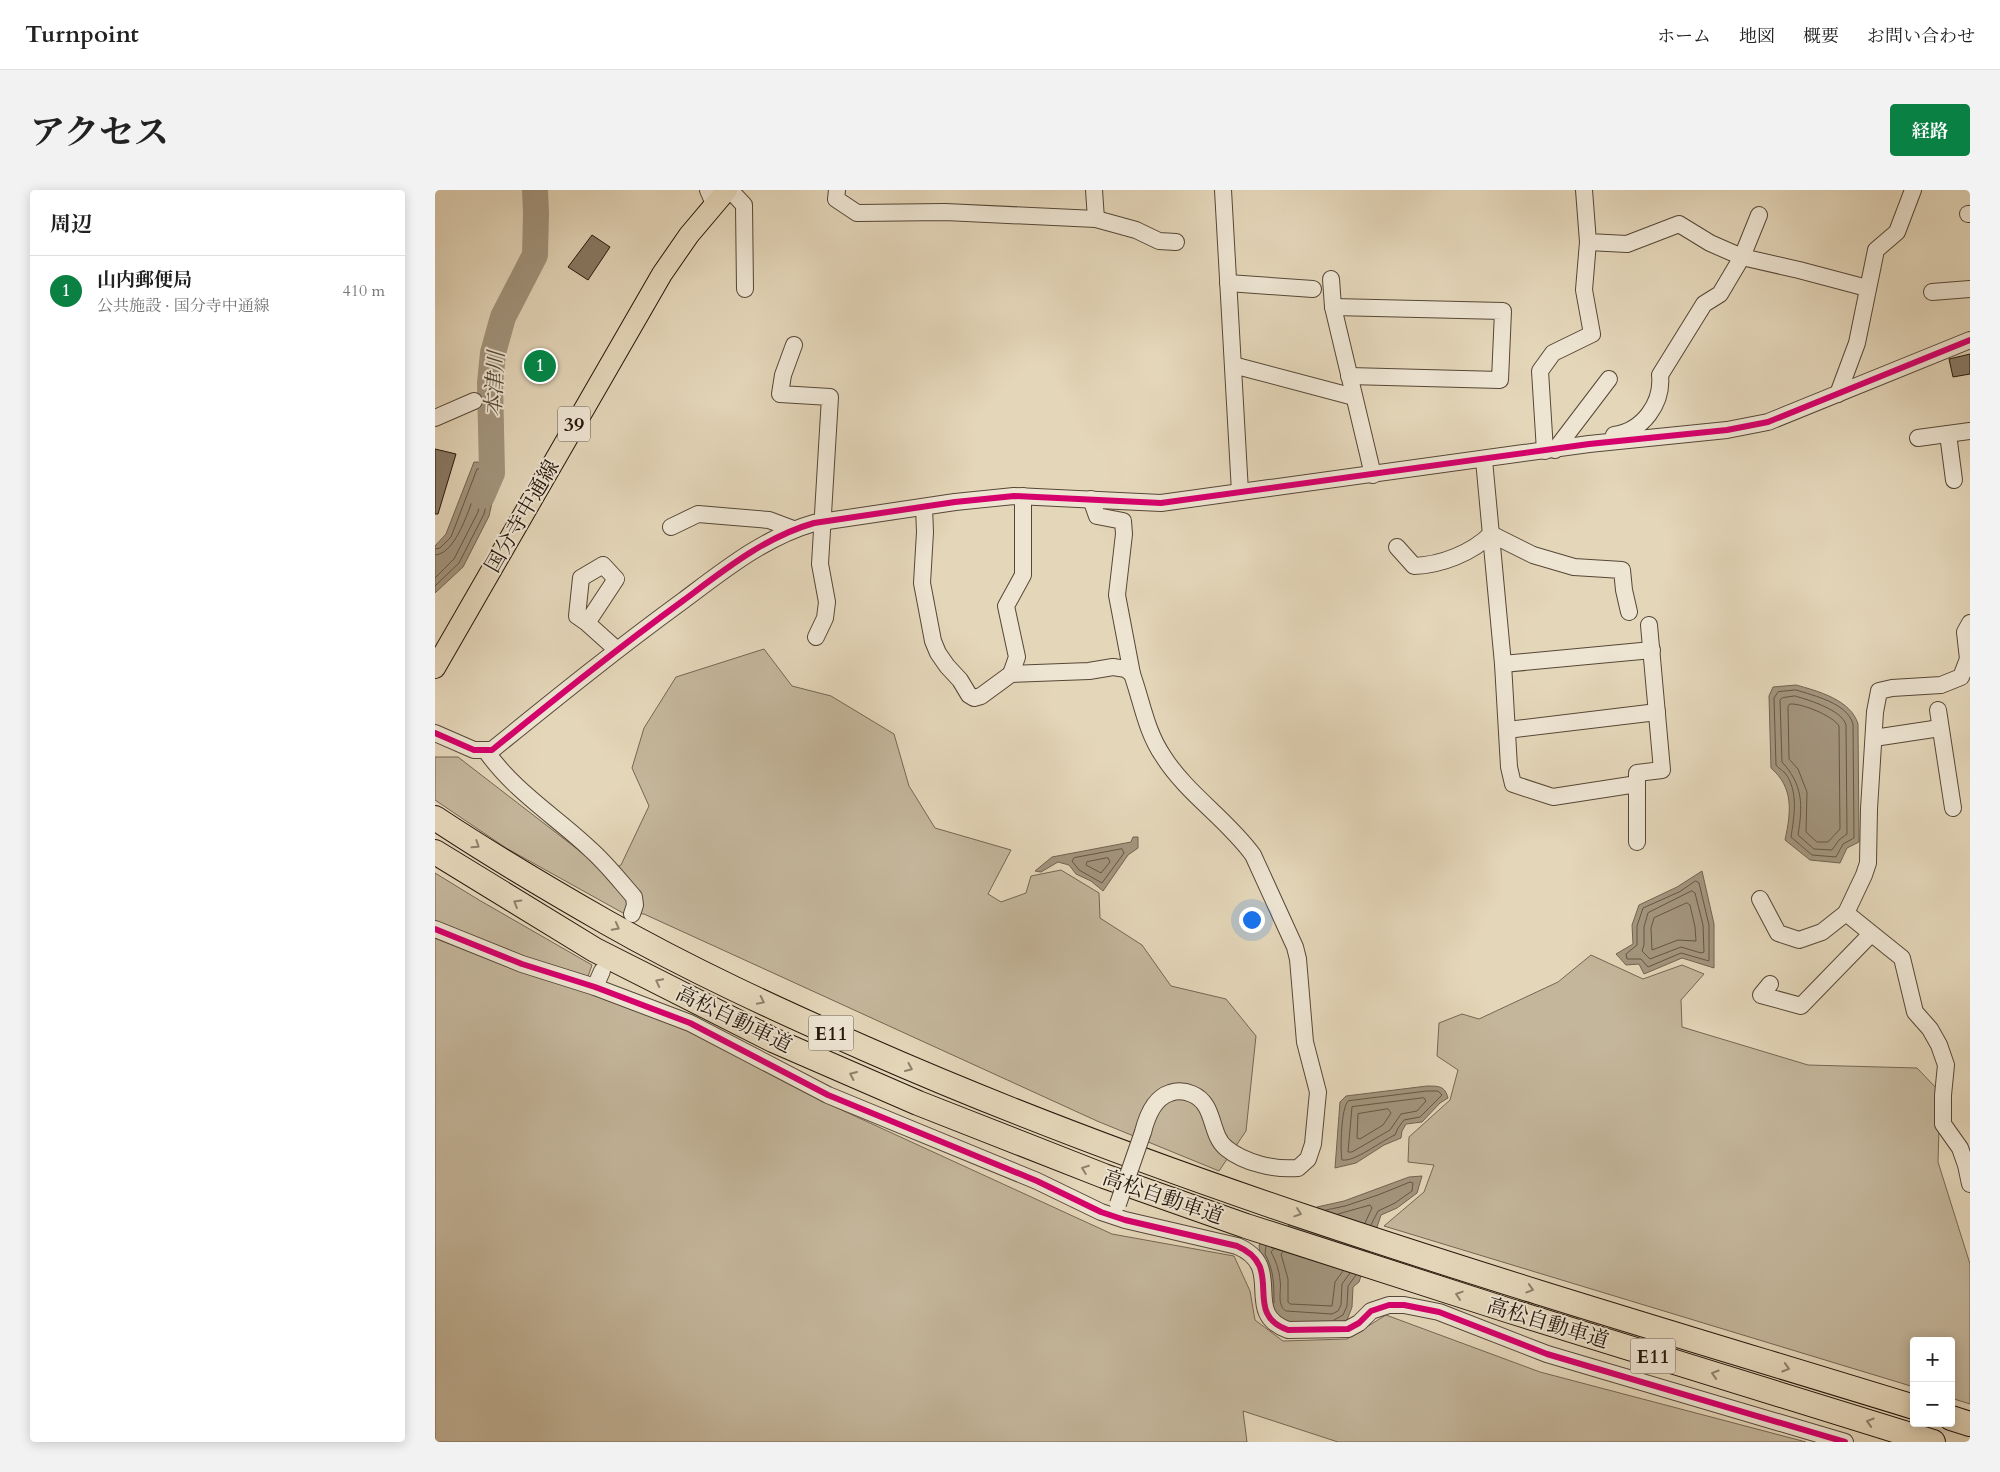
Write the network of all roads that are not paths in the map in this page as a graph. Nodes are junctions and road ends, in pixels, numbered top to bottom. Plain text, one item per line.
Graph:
1 (837, 190) edge
2 (1094, 190) edge
3 (1223, 190) edge
4 (1584, 190) edge
5 (1913, 190) edge
6 (720, 194) edge
7 (1759, 216) dead end
8 (1096, 219) junction
9 (1176, 242) dead end
10 (1587, 242) junction
11 (1742, 257) junction
12 (1331, 279) dead end
13 (1228, 283) junction
14 (1867, 288) junction
15 (745, 289) dead end
16 (1313, 289) dead end
17 (1970, 290) edge
18 (1932, 292) dead end
19 (1333, 307) junction
20 (1970, 340) edge
21 (794, 345) dead end
22 (1233, 365) junction
23 (1349, 376) junction
24 (1609, 379) dead end
25 (1838, 394) junction
26 (1354, 397) junction
27 (474, 401) dead end
28 (435, 418) edge
29 (1970, 431) edge
30 (1948, 434) junction
31 (1918, 438) dead end
32 (1589, 444) junction
33 (1550, 450) junction
34 (1485, 460) junction
35 (1373, 475) junction
36 (1954, 480) dead end
37 (1240, 492) junction
38 (1023, 496) junction
39 (1091, 499) junction
40 (924, 507) junction
41 (822, 522) junction
42 (671, 527) dead end
43 (793, 529) junction
44 (1491, 534) junction
45 (1397, 547) dead end
46 (1629, 612) dead end
47 (587, 623) dead end
48 (1970, 623) edge
49 (1649, 625) dead end
50 (816, 636) dead end
51 (616, 649) junction
52 (1651, 650) junction
53 (1969, 659) edge
54 (1503, 664) junction
55 (435, 668) edge
56 (1011, 674) junction
57 (1132, 674) junction
58 (1938, 710) dead end
59 (1657, 712) junction
60 (1940, 728) junction
61 (1507, 730) junction
62 (435, 732) edge
63 (1873, 738) junction
64 (486, 751) junction
65 (1637, 784) junction
66 (1953, 808) dead end
67 (435, 818) edge
68 (1637, 842) dead end
69 (435, 852) edge
70 (1760, 899) dead end
71 (632, 914) dead end
72 (1846, 914) junction
73 (435, 929) edge
74 (1871, 934) junction
75 (602, 971) dead end
76 (1770, 984) dead end
77 (595, 987) junction
78 (1970, 1184) edge
79 (1116, 1211) junction
80 (1910, 1406) edge
81 (1955, 1419) edge
82 (1970, 1424) edge
83 (1845, 1442) edge
84 (1933, 1442) edge

1 - 8 street
2 - 8 street
3 - 13 street
4 - 10 street
5 - 14 street
6 - 15 street
6 - 55 main road, 国分寺中通線 / 39
7 - 11 street
8 - 9 street
10 - 11 street
10 - 33 street
11 - 14 street
11 - 32 street
12 - 19 street
13 - 16 street
13 - 22 street
14 - 25 street
17 - 18 street
19 - 23 street
19 - 23 street
20 - 25 street
21 - 41 street
22 - 26 street
22 - 37 street
23 - 26 street
24 - 33 street
25 - 32 street
26 - 35 street
27 - 28 street
29 - 30 street
30 - 31 street
30 - 36 street
32 - 33 street
33 - 34 street
34 - 35 street
34 - 44 street
35 - 37 street
37 - 39 street
38 - 39 street
38 - 40 street
38 - 56 street
39 - 57 street
40 - 41 street
40 - 56 street
41 - 43 street
41 - 50 street
42 - 43 street
43 - 51 street
44 - 45 street
44 - 46 street
44 - 54 street
47 - 51 street
48 - 53 street
49 - 52 street
51 - 64 street
52 - 54 street
52 - 59 street
53 - 63 street
54 - 61 street
56 - 57 street
57 - 79 street, bridge
58 - 60 street
59 - 61 street
59 - 65 street
60 - 63 street
60 - 66 street
61 - 65 street
62 - 64 street
63 - 72 street
64 - 71 street
65 - 68 street
67 -> 80 highway, 高松自動車道 / E11
84 -> 69 highway, 高松自動車道 / E11
70 - 72 street
72 - 74 street
73 - 77 street
74 - 76 street
74 - 78 street
75 - 77 street
77 - 79 street
79 - 83 street
81 - 82 highway

